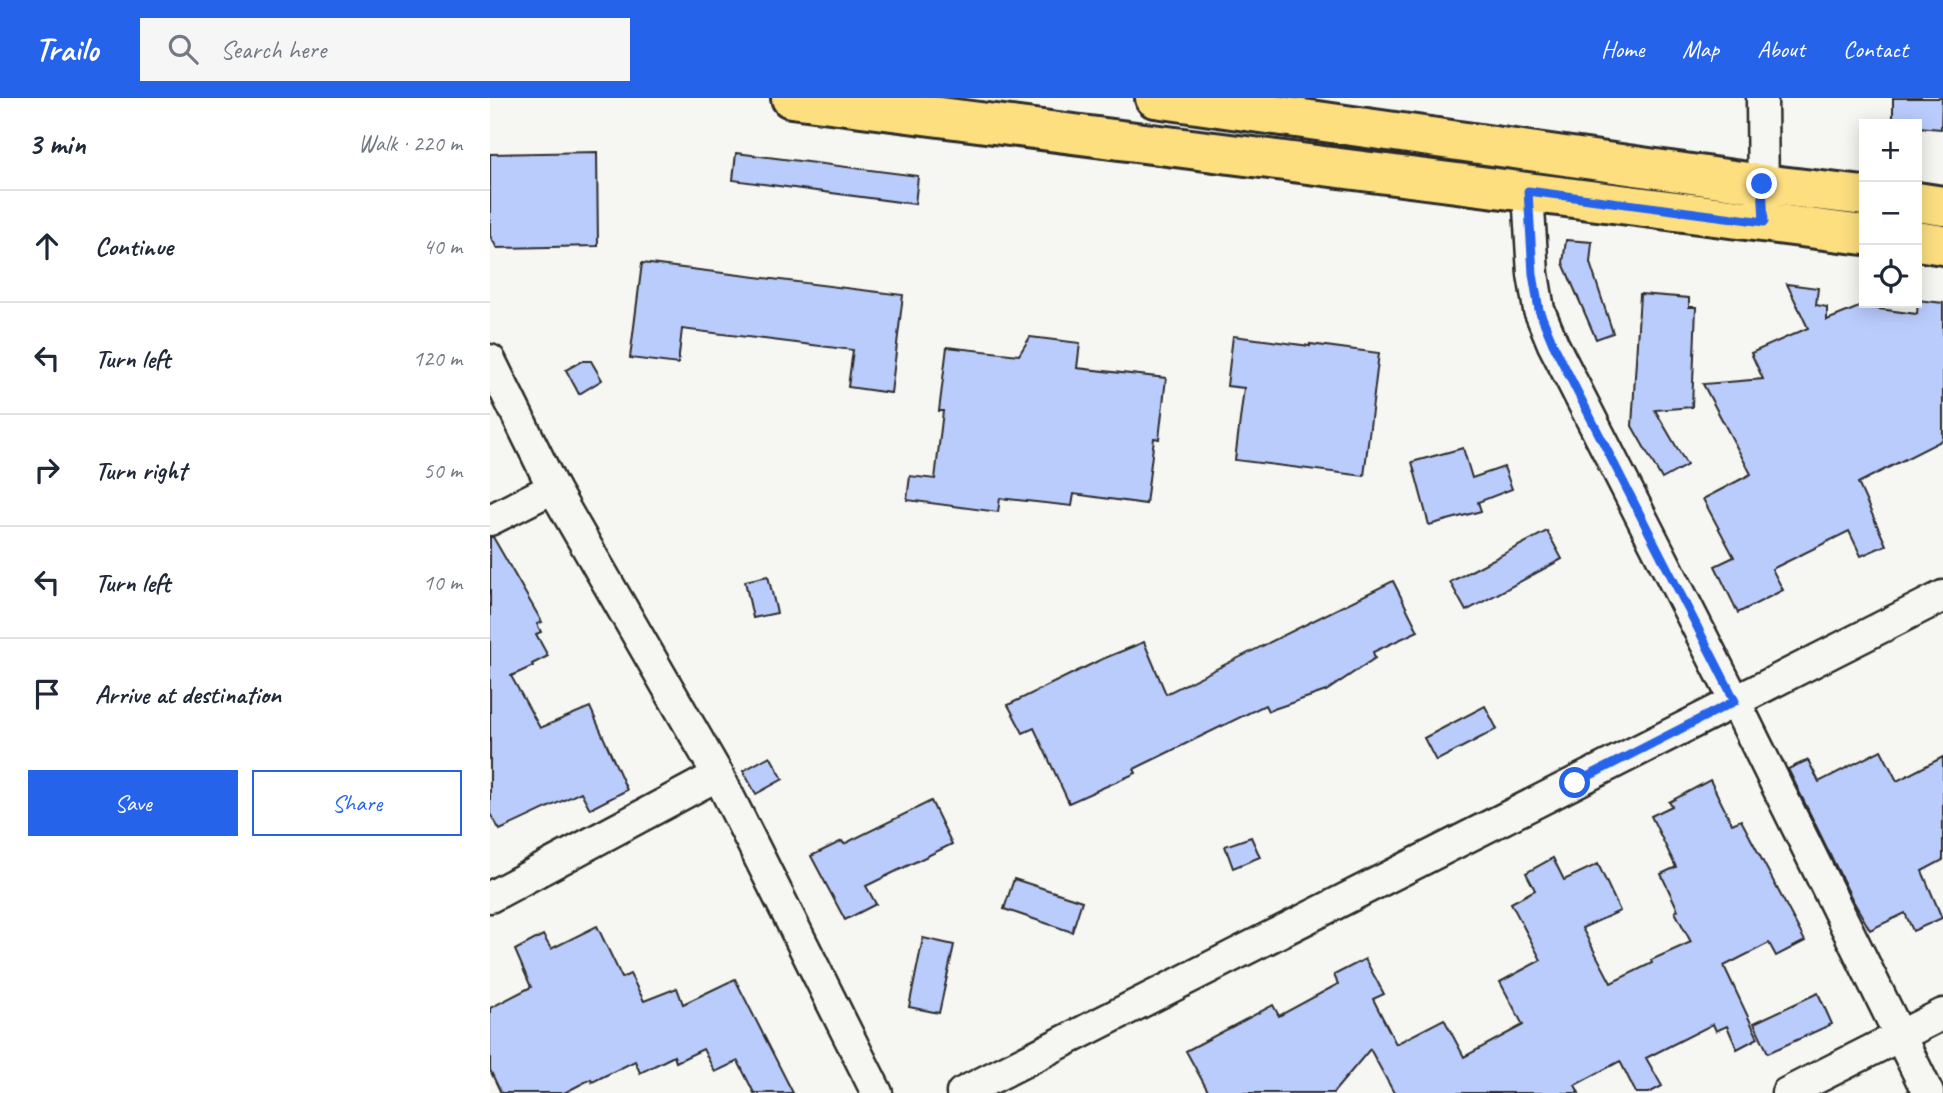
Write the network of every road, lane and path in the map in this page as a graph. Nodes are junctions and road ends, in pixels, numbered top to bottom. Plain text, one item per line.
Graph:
1 (790, 98) edge
2 (1155, 98) edge
3 (1762, 98) edge
4 (1762, 184) junction
5 (1528, 191) junction
6 (1859, 195) edge
7 (1922, 203) edge
8 (1943, 206) edge
9 (1764, 222) junction
10 (1859, 233) edge
11 (1922, 242) edge
12 (1943, 245) edge
13 (490, 360) edge
14 (553, 488) junction
15 (490, 520) edge
16 (1943, 596) edge
17 (1735, 701) junction
18 (718, 775) junction
19 (490, 897) edge
20 (1943, 1014) edge
21 (1900, 1036) junction
22 (877, 1093) edge
23 (962, 1093) edge
24 (1787, 1093) edge
25 (1928, 1093) edge

1 - 5 main road
2 - 4 main road
3 - 4 street
4 - 6 main road
4 - 9 street
5 - 9 main road
5 - 17 street
7 - 8 main road
9 - 10 main road
11 - 12 main road
13 - 14 street
14 - 15 street
14 - 18 street
16 - 17 street
17 - 21 street
17 - 23 street
18 - 19 street
18 - 22 street
20 - 21 street
21 - 24 street
21 - 25 street

